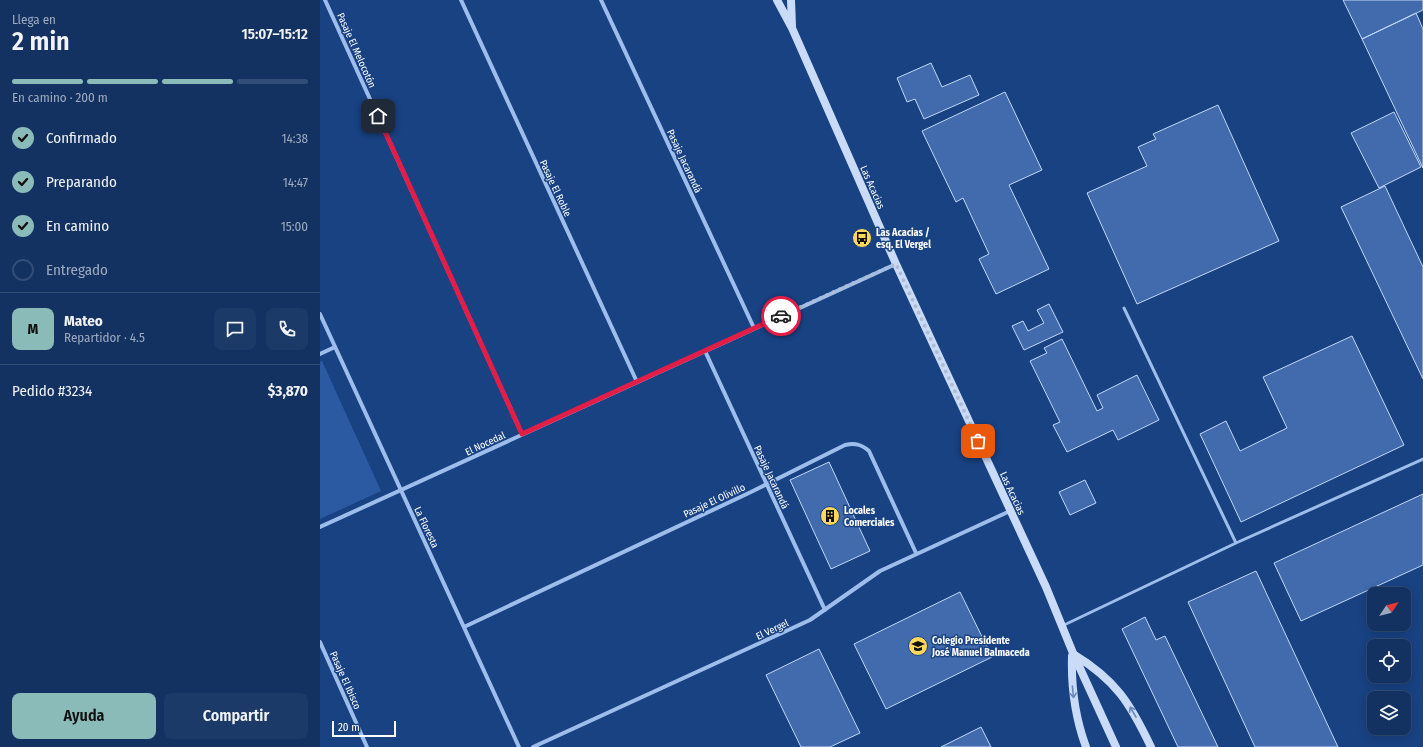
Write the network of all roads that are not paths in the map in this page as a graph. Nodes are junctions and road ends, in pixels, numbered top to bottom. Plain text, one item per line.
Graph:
1 (325, 0) edge
2 (461, 0) edge
3 (601, 0) edge
4 (777, 0) edge
5 (791, 0) edge
6 (792, 28) junction
7 (896, 264) junction
8 (1124, 308) dead end
9 (320, 314) edge
10 (754, 328) junction
11 (335, 347) junction
12 (705, 351) junction
13 (320, 354) edge
14 (637, 382) junction
15 (522, 434) junction
16 (1423, 458) edge
17 (766, 484) junction
18 (401, 490) junction
19 (1010, 511) junction
20 (320, 527) edge
21 (1236, 543) junction
22 (916, 553) junction
23 (825, 610) junction
24 (1062, 626) junction
25 (464, 627) junction
26 (320, 642) edge
27 (1072, 653) junction
28 (368, 747) edge
29 (519, 747) edge
30 (533, 747) edge
31 (1086, 747) edge
32 (1116, 747) edge
33 (1151, 747) edge

1 - 15 street, Pasaje El Melocotón
2 - 14 street, Pasaje El Roble
3 - 10 street, Pasaje Jacarandá
4 - 6 main road, Las Acacias
5 - 6 main road, Las Acacias
6 - 7 main road, Las Acacias
7 - 10 street, El Nocedal
7 - 19 main road, Las Acacias
8 - 21 lane
9 - 11 street, La Floresta
10 - 12 street, El Nocedal
11 - 13 street
11 - 18 street, La Floresta
12 - 14 street, El Nocedal
12 - 17 street, Pasaje Jacarandá
14 - 15 street, El Nocedal
15 - 18 street, El Nocedal
16 - 21 lane
17 - 22 street, Pasaje El Olivillo
17 - 23 street, Pasaje Jacarandá
17 - 25 street, Pasaje El Olivillo
18 - 20 street, El Nocedal
18 - 25 street, La Floresta
19 - 22 street, El Vergel
19 - 24 main road, Las Acacias
21 - 24 lane
22 - 23 street, El Vergel
23 - 30 street, El Vergel
24 - 27 main road, Las Acacias
25 - 29 street, La Floresta
26 - 28 street, Pasaje El Ibisco
27 -> 31 main road
27 - 32 main road, Las Acacias
33 -> 27 main road

